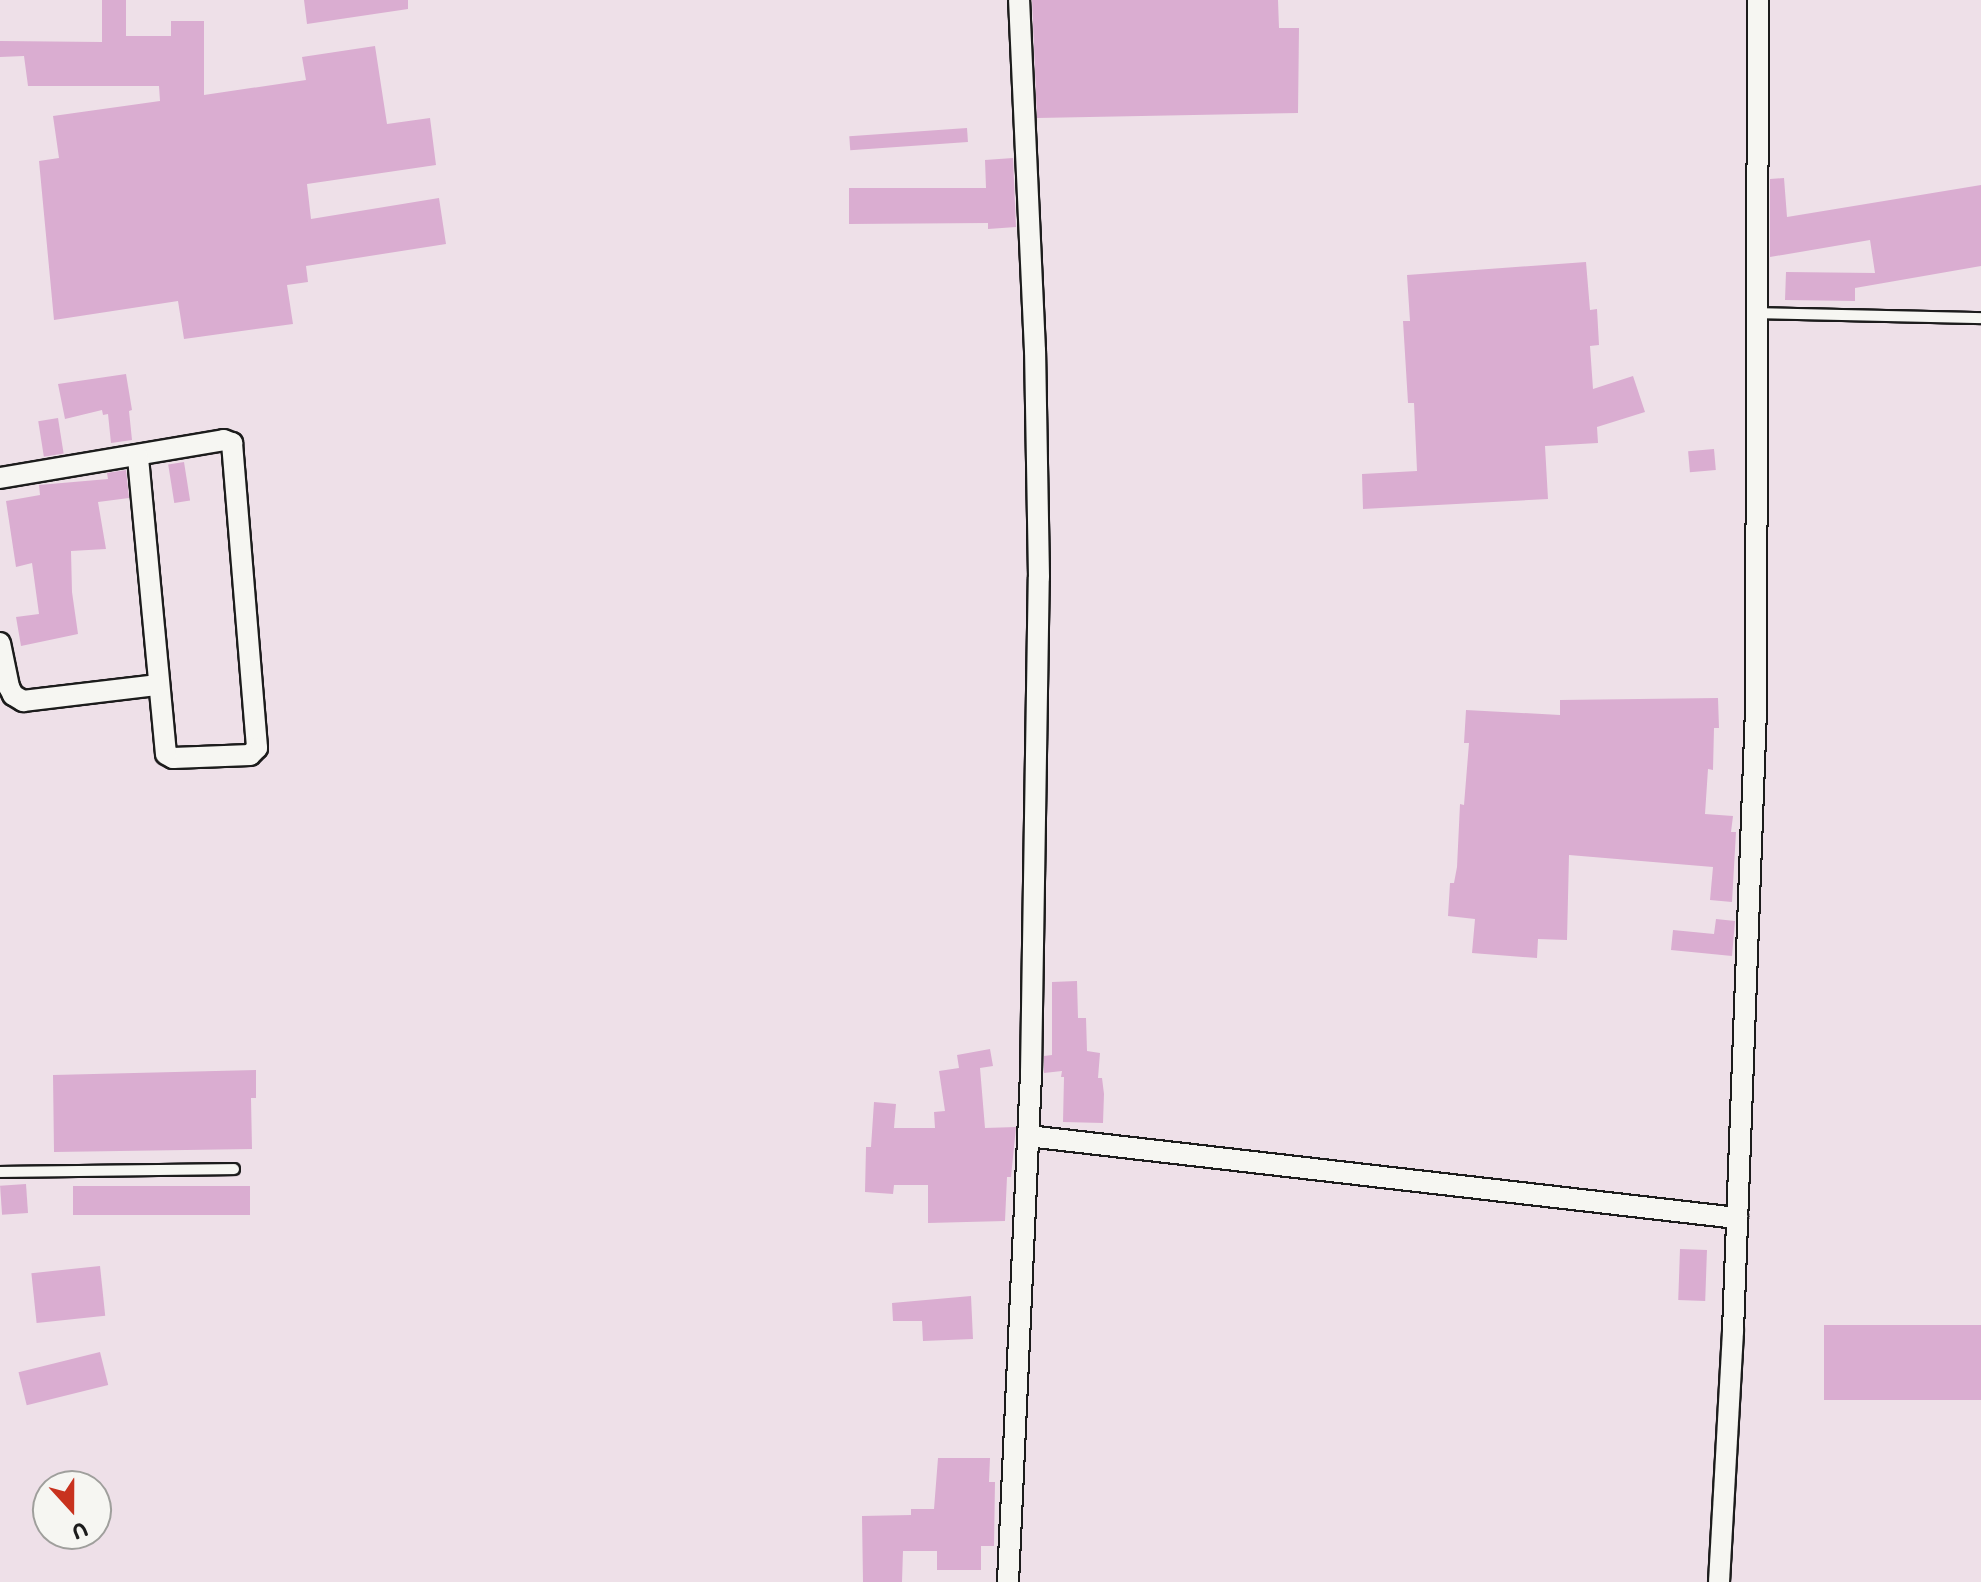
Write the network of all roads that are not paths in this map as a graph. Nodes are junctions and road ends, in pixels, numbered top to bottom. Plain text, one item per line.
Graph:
1 (1019, 0) edge
2 (1758, 0) edge
3 (1758, 313) junction
4 (1981, 318) edge
5 (138, 456) junction
6 (0, 478) edge
7 (0, 643) edge
8 (158, 685) junction
9 (1028, 1136) junction
10 (234, 1169) dead end
11 (0, 1172) edge
12 (1737, 1218) junction
13 (1008, 1582) edge
14 (1719, 1582) edge

1 - 9 street
2 - 3 street
3 - 4 lane
3 - 12 street
5 - 6 street
5 - 8 street
5 - 8 street
7 - 8 street
9 - 12 street
9 - 13 street
10 - 11 lane
12 - 14 street

